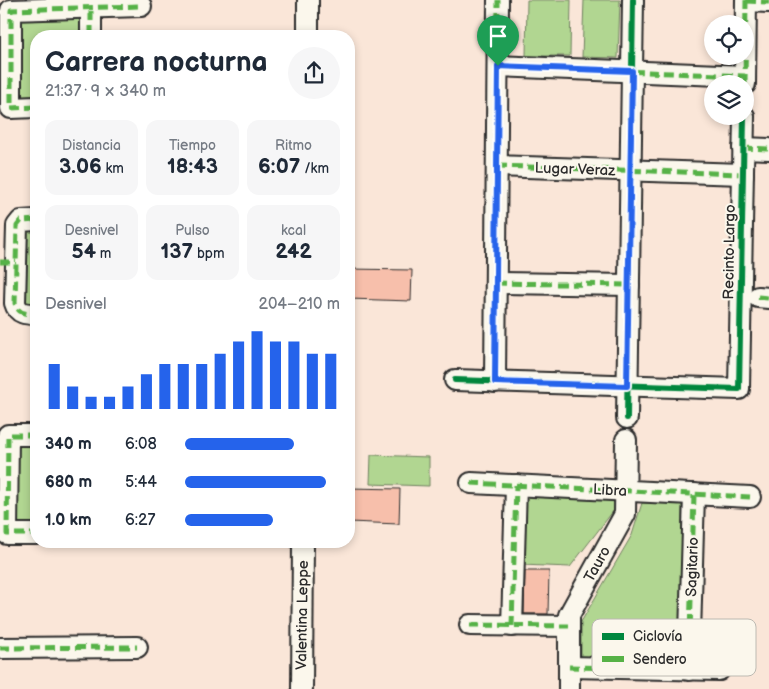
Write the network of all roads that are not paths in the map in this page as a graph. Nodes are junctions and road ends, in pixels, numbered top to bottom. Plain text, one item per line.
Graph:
1 (308, 0) edge
2 (498, 0) edge
3 (633, 0) edge
4 (746, 0) edge
5 (769, 2) edge
6 (142, 6) dead end
7 (91, 8) junction
8 (91, 30) edge
9 (308, 30) edge
10 (5, 61) edge
11 (498, 66) junction
12 (632, 71) junction
13 (745, 75) edge
14 (704, 77) edge
15 (30, 107) edge
16 (744, 125) edge
17 (744, 148) junction
18 (769, 150) edge
19 (497, 166) junction
20 (630, 171) junction
21 (743, 174) junction
22 (30, 220) edge
23 (8, 262) edge
24 (496, 283) junction
25 (628, 285) junction
26 (30, 314) edge
27 (455, 380) dead end
28 (495, 382) junction
29 (627, 386) junction
30 (626, 418) dead end
31 (30, 435) edge
32 (626, 440) dead end
33 (471, 483) dead end
34 (516, 486) junction
35 (4, 489) edge
36 (625, 491) junction
37 (694, 494) junction
38 (750, 497) dead end
39 (30, 534) edge
40 (303, 548) edge
41 (690, 619) edge
42 (470, 625) dead end
43 (512, 626) junction
44 (570, 626) junction
45 (138, 647) dead end
46 (0, 648) edge
47 (569, 667) junction
48 (592, 668) edge
49 (302, 689) edge
50 (569, 689) edge

1 - 9 street
2 - 11 street
3 - 12 street
4 - 5 street
4 - 13 street
6 - 7 street
7 - 8 street
7 - 10 street
10 - 15 street
11 - 12 street
11 - 19 street
12 - 14 street
12 - 20 street
16 - 17 street, Recinto Largo
17 - 18 street
17 - 21 street, Recinto Largo
19 - 20 street, Lugar Veraz
19 - 24 street
20 - 21 street, Lugar Veraz
20 - 25 street
21 - 29 street, Recinto Largo
22 - 23 street
23 - 26 street
24 - 25 street
24 - 28 street
25 - 29 street
27 - 28 street
28 - 29 street
29 - 30 street
31 - 35 street
32 - 36 street, Tauro
33 - 34 street, Libra
34 - 36 street, Libra
34 - 43 street
35 - 39 street
36 - 37 street, Libra
36 - 44 street, Tauro
37 - 38 street, Libra
37 - 41 street, Sagitario
40 - 49 street, Valentina Leppe
42 - 43 street
43 - 44 street
44 - 47 street, Tauro
45 - 46 street
47 - 48 street
47 - 50 street, Tauro

